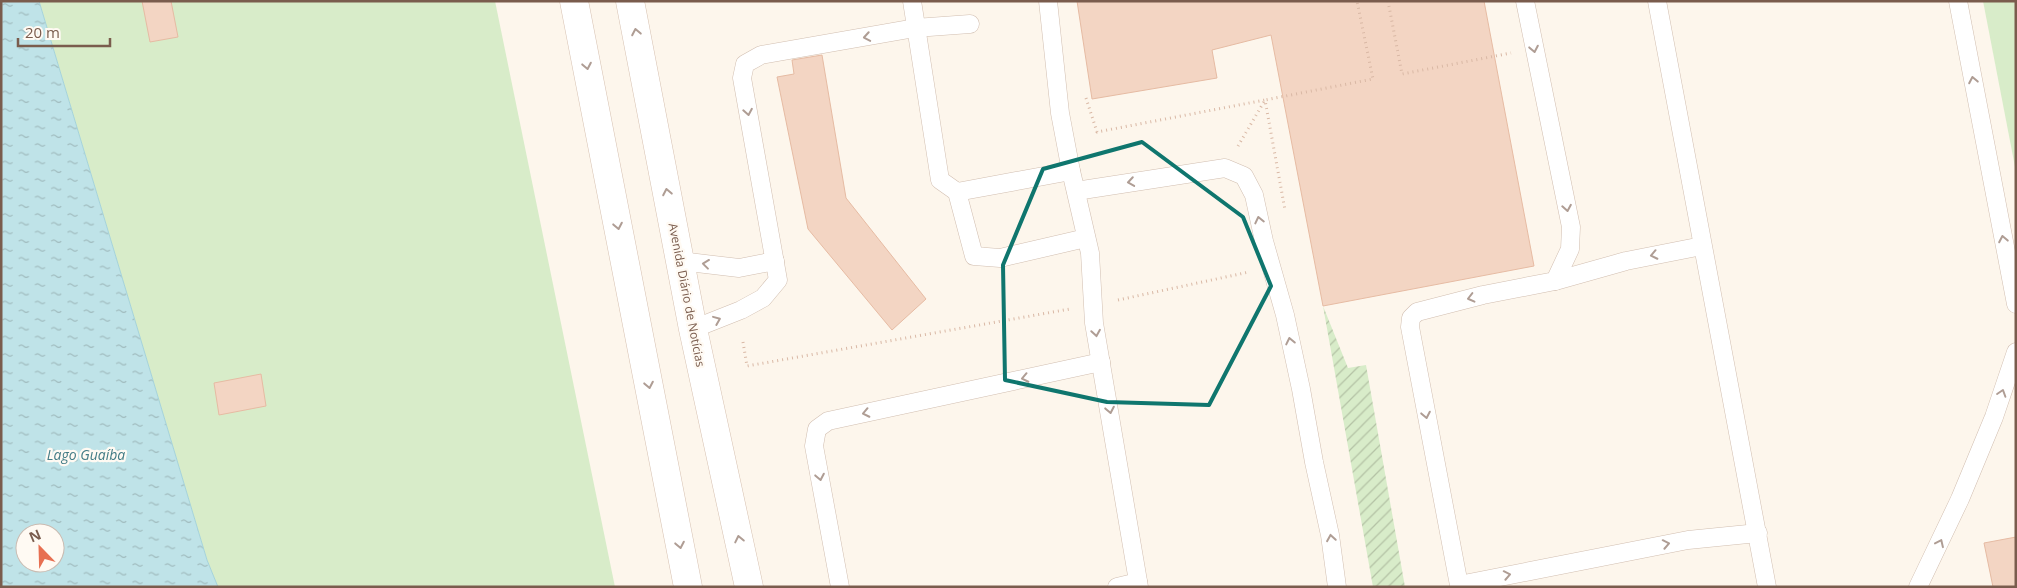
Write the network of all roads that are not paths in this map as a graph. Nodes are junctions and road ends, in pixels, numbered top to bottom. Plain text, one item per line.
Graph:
1 (574, 1) edge
2 (630, 1) edge
3 (912, 1) edge
4 (1048, 1) edge
5 (1525, 1) edge
6 (1657, 1) edge
7 (1958, 1) edge
8 (970, 24) dead end
9 (916, 28) junction
10 (1071, 171) junction
11 (1076, 191) junction
12 (956, 192) junction
13 (1088, 246) junction
14 (1702, 246) junction
15 (680, 261) junction
16 (776, 261) junction
17 (1555, 281) junction
18 (2016, 304) edge
19 (693, 329) junction
20 (2016, 352) edge
21 (1101, 362) junction
22 (1758, 533) junction
23 (1139, 584) edge
24 (688, 587) edge
25 (749, 587) edge
26 (840, 587) edge
27 (1117, 587) edge
28 (1337, 587) edge
29 (1767, 587) edge
30 (1918, 587) edge

1 -> 24 main road
15 -> 2 main road, Avenida Diário de Notícias
3 - 9 lane
4 - 10 lane
5 -> 17 lane
6 - 14 lane
18 -> 7 lane
8 - 9 lane
9 - 12 lane
9 -> 16 lane
10 - 11 lane
10 - 12 lane
11 - 13 lane
28 -> 11 lane
12 - 13 lane
13 -> 21 lane
14 -> 17 lane
14 - 22 lane
16 -> 15 lane
15 - 19 main road, Avenida Diário de Notícias
19 -> 16 lane
17 -> 22 lane
25 -> 19 main road, Avenida Diário de Notícias
30 -> 20 lane
21 -> 23 lane
21 -> 26 lane
22 - 29 lane
23 - 27 lane

